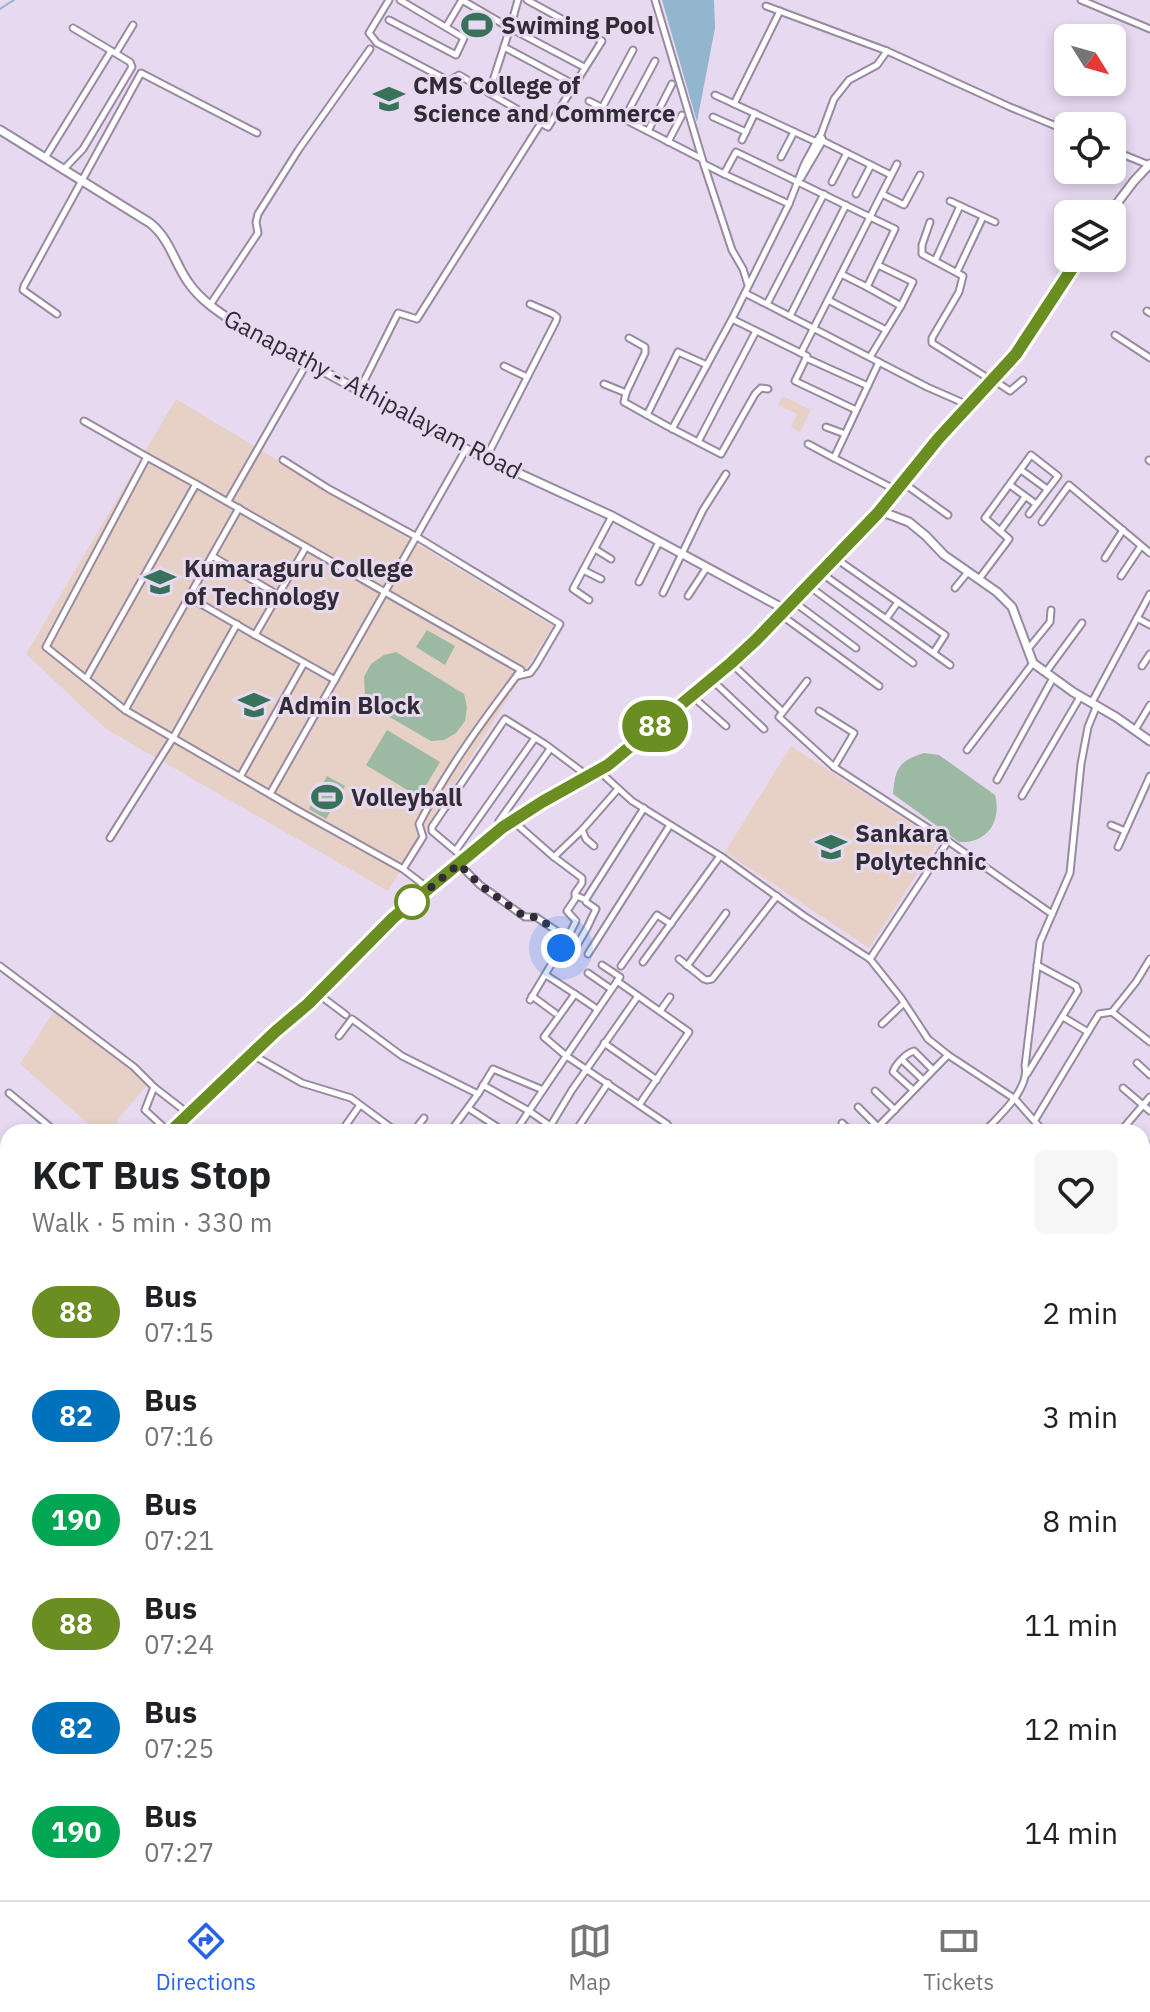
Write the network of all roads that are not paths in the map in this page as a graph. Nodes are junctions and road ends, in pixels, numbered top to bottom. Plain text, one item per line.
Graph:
1 (389, 0) edge
2 (400, 0) edge
3 (462, 0) edge
4 (518, 0) edge
5 (527, 0) edge
6 (655, 0) edge
7 (1081, 0) edge
8 (766, 6) dead end
9 (780, 11) junction
10 (389, 20) dead end
11 (133, 25) dead end
12 (446, 27) junction
13 (73, 28) dead end
14 (510, 28) junction
15 (1150, 29) edge
16 (504, 47) junction
17 (370, 49) dead end
18 (633, 50) dead end
19 (887, 51) junction
20 (113, 52) junction
21 (655, 61) dead end
22 (582, 66) dead end
23 (672, 84) dead end
24 (575, 85) junction
25 (489, 93) junction
26 (715, 95) dead end
27 (589, 101) dead end
28 (734, 104) junction
29 (602, 108) junction
30 (755, 113) junction
31 (682, 115) dead end
32 (713, 117) dead end
33 (624, 119) junction
34 (541, 123) junction
35 (1054, 125) edge
36 (0, 130) edge
37 (648, 131) junction
38 (746, 132) junction
39 (794, 132) junction
40 (257, 133) dead end
41 (742, 140) dead end
42 (820, 140) junction
43 (668, 142) junction
44 (847, 153) junction
45 (1126, 155) edge
46 (781, 157) dead end
47 (45, 158) junction
48 (703, 162) junction
49 (897, 164) dead end
50 (1150, 164) edge
51 (871, 165) junction
52 (63, 170) junction
53 (724, 174) junction
54 (891, 175) junction
55 (920, 175) dead end
56 (82, 181) junction
57 (798, 182) junction
58 (832, 182) dead end
59 (824, 194) junction
60 (856, 194) dead end
61 (882, 194) junction
62 (1120, 200) edge
63 (950, 201) dead end
64 (789, 204) junction
65 (846, 205) junction
66 (960, 206) junction
67 (870, 217) junction
68 (983, 217) junction
69 (930, 222) dead end
70 (995, 222) dead end
71 (935, 261) junction
72 (878, 265) junction
73 (957, 272) junction
74 (1070, 272) edge
75 (841, 274) junction
76 (867, 287) junction
77 (746, 290) junction
78 (828, 300) junction
79 (530, 304) dead end
80 (767, 304) junction
81 (210, 305) junction
82 (901, 306) junction
83 (57, 314) dead end
84 (790, 316) junction
85 (732, 319) junction
86 (814, 328) junction
87 (886, 330) junction
88 (756, 331) junction
89 (1115, 335) dead end
90 (629, 338) dead end
91 (803, 355) junction
92 (870, 357) junction
93 (1150, 358) edge
94 (879, 362) junction
95 (307, 363) junction
96 (707, 365) junction
97 (504, 366) dead end
98 (527, 377) junction
99 (992, 380) junction
100 (1023, 380) dead end
101 (604, 384) dead end
102 (868, 386) junction
103 (768, 389) dead end
104 (359, 391) junction
105 (626, 393) junction
106 (968, 405) junction
107 (856, 410) junction
108 (647, 415) junction
109 (84, 421) dead end
110 (826, 427) dead end
111 (672, 429) junction
112 (845, 434) junction
113 (698, 442) junction
114 (808, 444) dead end
115 (466, 449) junction
116 (147, 457) junction
117 (486, 458) junction
118 (834, 458) junction
119 (283, 460) dead end
120 (1021, 470) junction
121 (726, 474) dead end
122 (902, 482) junction
123 (196, 484) junction
124 (1010, 485) junction
125 (1047, 489) junction
126 (896, 490) junction
127 (1025, 497) junction
128 (228, 501) junction
129 (1036, 504) junction
130 (239, 508) junction
131 (878, 513) junction
132 (1029, 514) dead end
133 (948, 515) dead end
134 (612, 516) junction
135 (1042, 522) dead end
136 (1123, 530) junction
137 (1000, 531) junction
138 (417, 537) junction
139 (659, 541) junction
140 (1141, 546) junction
141 (306, 547) junction
142 (595, 549) junction
143 (682, 553) junction
144 (1150, 553) edge
145 (212, 556) junction
146 (835, 558) junction
147 (1105, 558) dead end
148 (611, 559) dead end
149 (707, 567) junction
150 (583, 570) junction
151 (968, 571) junction
152 (821, 573) junction
153 (1121, 576) dead end
154 (601, 579) dead end
155 (979, 579) junction
156 (639, 582) dead end
157 (809, 586) junction
158 (955, 588) dead end
159 (386, 592) junction
160 (663, 593) dead end
161 (1150, 594) edge
162 (278, 595) junction
163 (688, 596) dead end
164 (189, 597) junction
165 (589, 600) dead end
166 (794, 602) junction
167 (898, 602) junction
168 (1143, 606) junction
169 (1150, 609) edge
170 (1051, 610) dead end
171 (784, 612) junction
172 (1137, 617) junction
173 (886, 619) junction
174 (1082, 623) dead end
175 (237, 624) junction
176 (1150, 625) edge
177 (255, 635) junction
178 (856, 648) dead end
179 (1028, 649) junction
180 (934, 652) junction
181 (1150, 654) edge
182 (304, 663) junction
183 (731, 663) junction
184 (913, 663) dead end
185 (1033, 663) junction
186 (950, 665) dead end
187 (1142, 666) dead end
188 (1046, 672) junction
189 (520, 673) junction
190 (1053, 678) junction
191 (86, 679) junction
192 (335, 680) junction
193 (712, 680) junction
194 (807, 681) dead end
195 (879, 686) dead end
196 (692, 696) junction
197 (1081, 696) junction
198 (1095, 704) junction
199 (1150, 705) edge
200 (125, 710) junction
201 (782, 711) junction
202 (819, 711) dead end
203 (726, 726) dead end
204 (764, 729) dead end
205 (1135, 730) junction
206 (173, 738) junction
207 (535, 738) junction
208 (1150, 741) edge
209 (551, 749) junction
210 (967, 750) dead end
211 (834, 767) junction
212 (599, 771) junction
213 (1150, 776) edge
214 (240, 777) junction
215 (589, 777) junction
216 (997, 780) dead end
217 (618, 789) junction
218 (270, 794) junction
219 (1022, 796) dead end
220 (644, 808) junction
221 (513, 821) junction
222 (670, 825) junction
223 (1111, 825) dead end
224 (503, 827) junction
225 (582, 830) junction
226 (1125, 831) junction
227 (110, 838) dead end
228 (948, 841) junction
229 (594, 846) dead end
230 (1118, 847) dead end
231 (456, 850) junction
232 (720, 856) junction
233 (554, 857) junction
234 (462, 862) junction
235 (403, 869) junction
236 (429, 889) junction
237 (575, 896) junction
238 (777, 896) junction
239 (586, 900) junction
240 (726, 913) dead end
241 (1052, 914) junction
242 (576, 921) junction
243 (671, 924) junction
244 (587, 928) junction
245 (588, 954) dead end
246 (679, 959) dead end
247 (870, 959) junction
248 (1150, 959) edge
249 (643, 962) dead end
250 (602, 965) dead end
251 (1037, 965) junction
252 (0, 966) edge
253 (621, 966) dead end
254 (687, 966) junction
255 (588, 973) dead end
256 (546, 975) junction
257 (617, 981) junction
258 (611, 989) junction
259 (317, 994) junction
260 (575, 994) junction
261 (638, 996) junction
262 (670, 997) dead end
263 (904, 1003) junction
264 (597, 1009) junction
265 (660, 1011) junction
266 (1112, 1012) junction
267 (555, 1013) dead end
268 (346, 1015) dead end
269 (1063, 1017) junction
270 (882, 1024) dead end
271 (1088, 1032) junction
272 (339, 1036) dead end
273 (1150, 1042) edge
274 (604, 1043) junction
275 (251, 1054) junction
276 (565, 1055) junction
277 (948, 1055) junction
278 (902, 1060) junction
279 (1137, 1063) dead end
280 (587, 1069) junction
281 (933, 1070) junction
282 (1027, 1074) junction
283 (1150, 1075) edge
284 (657, 1080) junction
285 (923, 1080) junction
286 (608, 1083) junction
287 (483, 1085) junction
288 (154, 1087) junction
289 (1123, 1088) dead end
290 (543, 1090) junction
291 (913, 1090) junction
292 (875, 1091) dead end
293 (9, 1093) dead end
294 (478, 1094) junction
295 (1150, 1097) edge
296 (1015, 1099) junction
297 (360, 1105) junction
298 (639, 1105) junction
299 (1143, 1105) junction
300 (858, 1107) dead end
301 (468, 1108) junction
302 (895, 1110) junction
303 (529, 1111) junction
304 (1150, 1111) edge
305 (190, 1115) junction
306 (424, 1118) dead end
307 (1035, 1120) junction
308 (46, 1124) edge
309 (161, 1124) edge
310 (179, 1124) edge
311 (348, 1124) edge
312 (386, 1124) edge
313 (419, 1124) edge
314 (456, 1124) edge
315 (493, 1124) edge
316 (520, 1124) edge
317 (549, 1124) edge
318 (552, 1124) edge
319 (580, 1124) edge
320 (667, 1124) edge
321 (871, 1124) edge
322 (882, 1124) edge
323 (992, 1124) edge
324 (1037, 1124) edge
325 (1127, 1124) edge

1 - 25 street
2 - 12 street
3 - 12 street
3 - 14 street
4 - 14 street
5 - 24 street
6 - 48 street
7 - 15 street
8 - 9 street
9 - 19 street
9 - 28 street
10 - 12 street
11 - 20 street
13 - 20 street
14 - 16 street
14 - 22 street
16 - 24 street
16 - 25 street
17 - 81 street
18 - 29 street
19 - 35 street
19 - 42 street
20 - 47 street
20 - 52 street
21 - 33 street
23 - 37 street
24 - 34 street
25 - 34 street
26 - 28 street
27 - 29 street
28 - 30 street
29 - 33 street
30 - 38 street
30 - 39 street
31 - 43 street
32 - 38 street
33 - 37 street
34 - 104 street
36 - 47 main road, Ganapathy - Athipalayam Road
37 - 43 street
38 - 41 street
39 - 42 street
39 - 46 street
40 - 56 street
42 - 44 street
42 - 57 street
43 - 48 street
44 - 51 street
44 - 58 street
45 - 50 street
47 - 52 main road, Ganapathy - Athipalayam Road
48 - 53 street
48 - 77 street
49 - 54 street
50 - 62 main road
51 - 54 street
51 - 60 street
52 - 56 main road, Ganapathy - Athipalayam Road
53 - 57 street
53 - 64 street
54 - 61 street
55 - 61 street
56 - 81 main road, Ganapathy - Athipalayam Road
56 - 83 street
57 - 59 street
57 - 64 street
59 - 65 street
59 - 80 street
61 - 67 street
63 - 66 street
64 - 77 street
65 - 67 street
65 - 84 street
66 - 68 street
66 - 71 street
67 - 72 street
67 - 75 street
68 - 70 street
68 - 73 street
69 - 71 street
71 - 73 street
72 - 76 street
72 - 82 street
73 - 99 street
74 - 99 main road
75 - 76 street
75 - 78 street
76 - 82 street
77 - 80 street
77 - 85 street
78 - 86 street
78 - 87 street
79 - 98 street
80 - 84 street
81 - 95 main road, Ganapathy - Athipalayam Road
82 - 87 street
84 - 86 street
85 - 88 street
85 - 96 street
86 - 91 street
86 - 92 street
87 - 92 street
88 - 91 street
88 - 113 street
89 - 93 street
90 - 105 street
91 - 102 street
91 - 107 street
92 - 94 street
94 - 102 street
94 - 106 street
95 - 104 main road, Ganapathy - Athipalayam Road
95 - 128 street
96 - 108 street
96 - 111 street
97 - 98 street
98 - 117 street
99 - 100 street
99 - 106 main road
101 - 105 street
102 - 107 street
103 - 113 street
104 - 115 main road, Ganapathy - Athipalayam Road
105 - 108 street
106 - 122 main road
107 - 112 street
108 - 111 street
109 - 116 street
110 - 112 street
111 - 113 street
112 - 118 street
114 - 118 street
115 - 117 main road, Ganapathy - Athipalayam Road
115 - 138 street
116 - 123 street
116 - 191 street
117 - 134 main road, Ganapathy - Athipalayam Road
118 - 126 street
119 - 138 street
120 - 124 street
120 - 125 street
120 - 125 street
121 - 143 street
122 - 126 main road
122 - 133 street
123 - 128 street
123 - 191 street
124 - 127 street
124 - 137 street
125 - 129 street
126 - 131 main road
127 - 129 street
127 - 137 street
128 - 130 street
129 - 132 street
130 - 141 street
130 - 145 street
131 - 146 main road
131 - 151 main road
134 - 139 main road, Ganapathy - Athipalayam Road
134 - 142 street
135 - 136 street
136 - 140 street
136 - 147 street
137 - 155 street
138 - 159 street
138 - 189 street
139 - 143 main road, Ganapathy - Athipalayam Road
139 - 156 street
140 - 144 street
140 - 153 street
141 - 159 street
141 - 162 street
142 - 148 street
142 - 150 street
143 - 149 main road, Ganapathy - Athipalayam Road
143 - 160 street
145 - 162 street
145 - 164 street
146 - 152 main road
146 - 167 street
149 - 163 street
149 - 171 main road, Ganapathy - Athipalayam Road
150 - 154 street
150 - 165 street
151 - 155 main road
151 - 158 street
152 - 157 main road
152 - 173 street
155 - 179 main road
157 - 166 main road
157 - 184 street
159 - 189 street
159 - 192 street
161 - 168 street
162 - 177 street
164 - 175 street
164 - 200 street
166 - 171 main road
166 - 178 street
167 - 173 street
167 - 180 street
168 - 169 street
168 - 172 street
170 - 179 street
171 - 183 main road
171 - 195 street
172 - 176 street
172 - 198 street
173 - 180 street
174 - 188 street
175 - 177 street
175 - 206 street
177 - 182 street
179 - 185 main road
180 - 186 street
181 - 187 street
182 - 192 street
182 - 214 street
183 - 193 main road
183 - 201 street
185 - 188 main road
185 - 210 street
188 - 190 main road
189 - 235 street
190 - 197 main road
190 - 216 street
191 - 200 street
192 - 218 street
193 - 196 main road
193 - 204 street
194 - 201 street
196 - 203 street
196 - 212 main road
197 - 198 main road
197 - 219 street
198 - 205 main road
198 - 241 street
199 - 205 street
200 - 206 street
201 - 211 street
202 - 211 street
205 - 208 main road
206 - 214 street
206 - 227 street
207 - 209 street
207 - 231 street
207 - 231 street
209 - 215 street
209 - 224 street
211 - 228 street
212 - 215 main road
212 - 217 street
213 - 226 street
214 - 218 street
215 - 221 main road
217 - 220 street
217 - 225 street
218 - 235 street
220 - 222 street
220 - 239 street
221 - 224 main road
221 - 233 street
222 - 232 street
222 - 245 street
223 - 226 street
224 - 234 main road
225 - 229 street
225 - 233 street
226 - 230 street
228 - 241 street
228 - 247 street
231 - 234 street
232 - 238 street
232 - 243 street
233 - 237 street
234 - 236 main road
234 - 256 street
235 - 236 street
236 - 259 main road
237 - 239 street
237 - 242 street
238 - 247 street
238 - 254 street
239 - 244 street
240 - 254 street
241 - 251 street
242 - 244 street
242 - 244 street
243 - 249 street
243 - 253 street
246 - 254 street
247 - 263 street
248 - 266 street
250 - 257 street
251 - 269 street
251 - 282 street
252 - 288 street
255 - 258 street
256 - 260 street
256 - 267 street
257 - 258 street
257 - 261 street
258 - 264 street
259 - 268 street
259 - 275 main road
260 - 264 street
260 - 276 street
261 - 265 street
261 - 274 street
262 - 265 street
263 - 270 street
263 - 277 street
264 - 276 street
265 - 284 street
266 - 271 street
266 - 273 street
269 - 271 street
269 - 282 street
271 - 307 street
272 - 294 street
274 - 280 street
274 - 284 street
275 - 297 street
275 - 305 main road
276 - 280 street
276 - 290 street
277 - 281 street
277 - 296 street
278 - 281 street
278 - 285 street
278 - 291 street
279 - 283 street
280 - 286 street
280 - 318 street
281 - 285 street
282 - 296 street
284 - 298 street
285 - 291 street
286 - 298 street
286 - 319 street
287 - 290 street
287 - 294 street
287 - 303 street
288 - 305 street
288 - 309 street
289 - 299 street
290 - 303 street
291 - 302 street
292 - 302 street
293 - 308 street
294 - 301 street
295 - 299 street
296 - 307 street
296 - 323 street
297 - 311 street
297 - 312 street
298 - 320 street
299 - 304 street
299 - 325 street
300 - 321 street
301 - 314 street
301 - 315 street
302 - 322 street
303 - 316 street
303 - 317 street
305 - 310 main road
306 - 313 street
307 - 324 street

